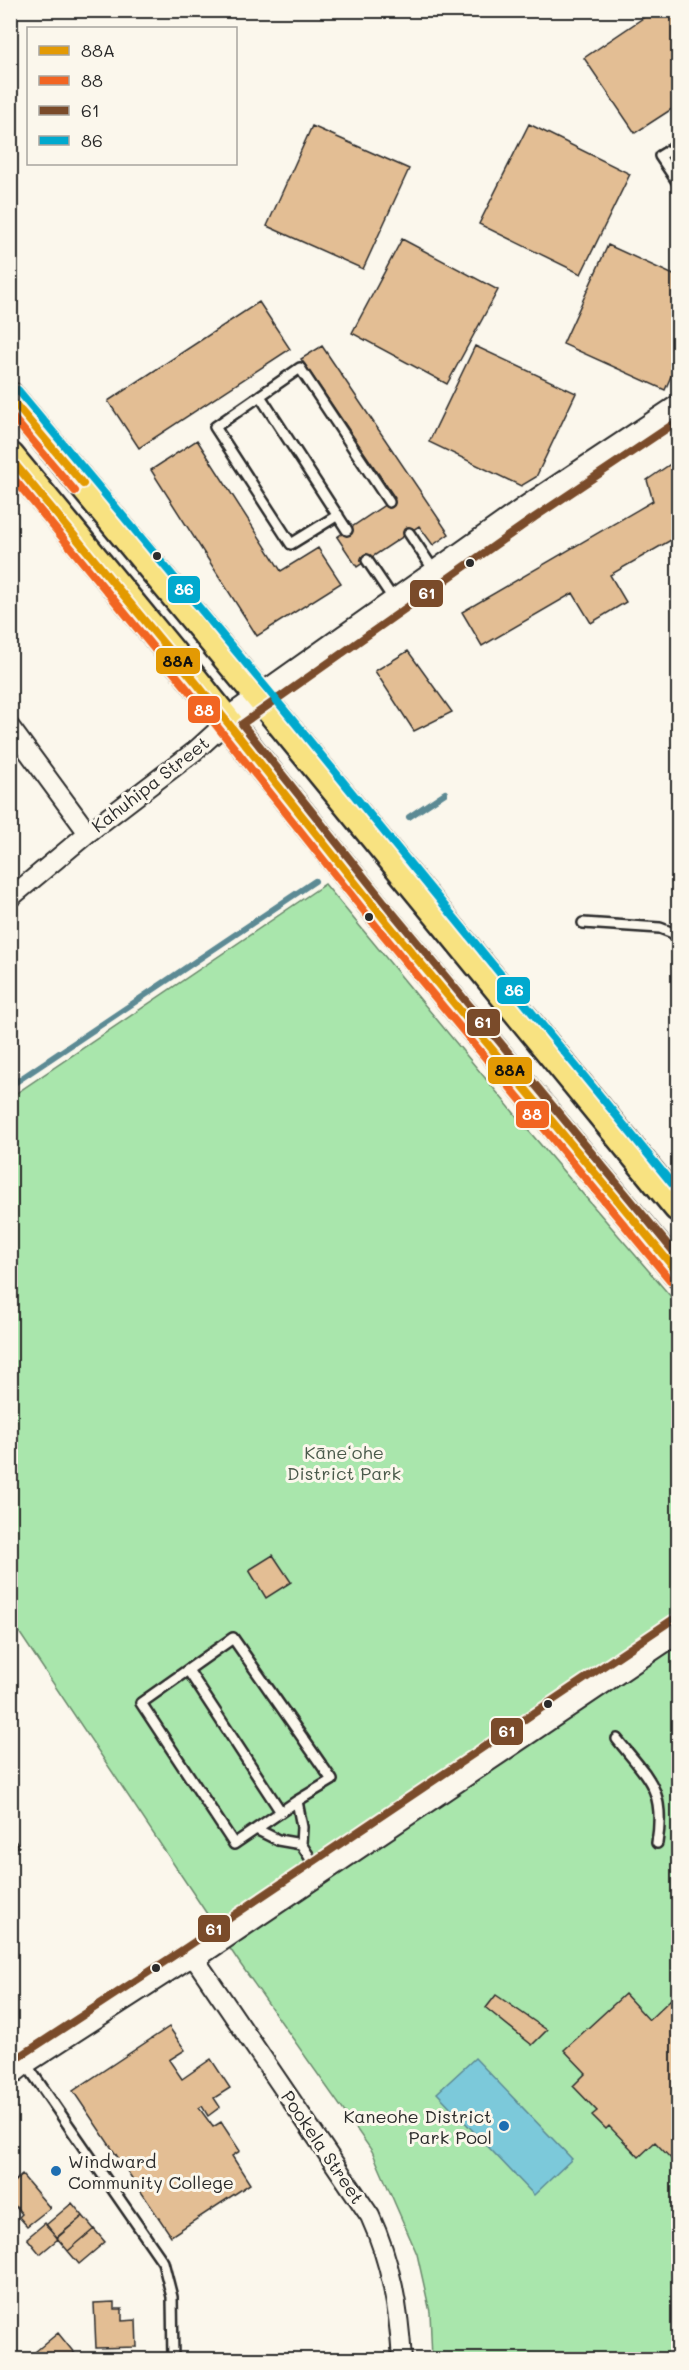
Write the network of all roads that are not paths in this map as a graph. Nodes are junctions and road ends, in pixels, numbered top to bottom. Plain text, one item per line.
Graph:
1 (678, 145) edge
2 (678, 183) edge
3 (260, 396) junction
4 (10, 397) edge
5 (678, 409) edge
6 (10, 457) edge
7 (389, 502) dead end
8 (338, 515) junction
9 (347, 530) dead end
10 (409, 532) dead end
11 (367, 560) dead end
12 (436, 574) junction
13 (396, 603) junction
14 (260, 697) junction
15 (227, 722) junction
16 (10, 727) edge
17 (88, 833) junction
18 (10, 898) edge
19 (583, 923) dead end
20 (678, 939) edge
21 (678, 1207) edge
22 (678, 1273) edge
23 (678, 1629) edge
24 (188, 1670) junction
25 (617, 1738) dead end
26 (297, 1801) junction
27 (281, 1812) junction
28 (256, 1829) junction
29 (657, 1843) dead end
30 (301, 1844) junction
31 (319, 1871) junction
32 (193, 1956) junction
33 (26, 2064) junction
34 (10, 2077) edge
35 (173, 2360) edge
36 (402, 2360) edge

1 - 2 lane
3 - 7 lane
3 - 8 lane
3 - 8 lane
4 - 14 main road
5 - 12 street, Kahuhipa Street
6 - 15 main road
8 - 9 lane
10 - 12 lane
11 - 13 lane
12 - 13 street, Kahuhipa Street
13 - 14 street, Kahuhipa Street
14 - 15 street, Kahuhipa Street
14 - 21 main road
15 - 17 street, Kahuhipa Street
15 - 22 main road
16 - 17 street
17 - 18 street, Kahuhipa Street
19 - 20 lane
23 - 31 street
24 - 26 lane
24 - 27 lane
24 - 28 lane
25 - 29 lane
26 - 27 lane
26 - 30 lane
27 - 28 lane
28 - 30 lane
30 - 31 lane
31 - 32 street
32 - 33 street
32 - 36 street, Pookela Street
33 - 34 street
33 - 35 lane

